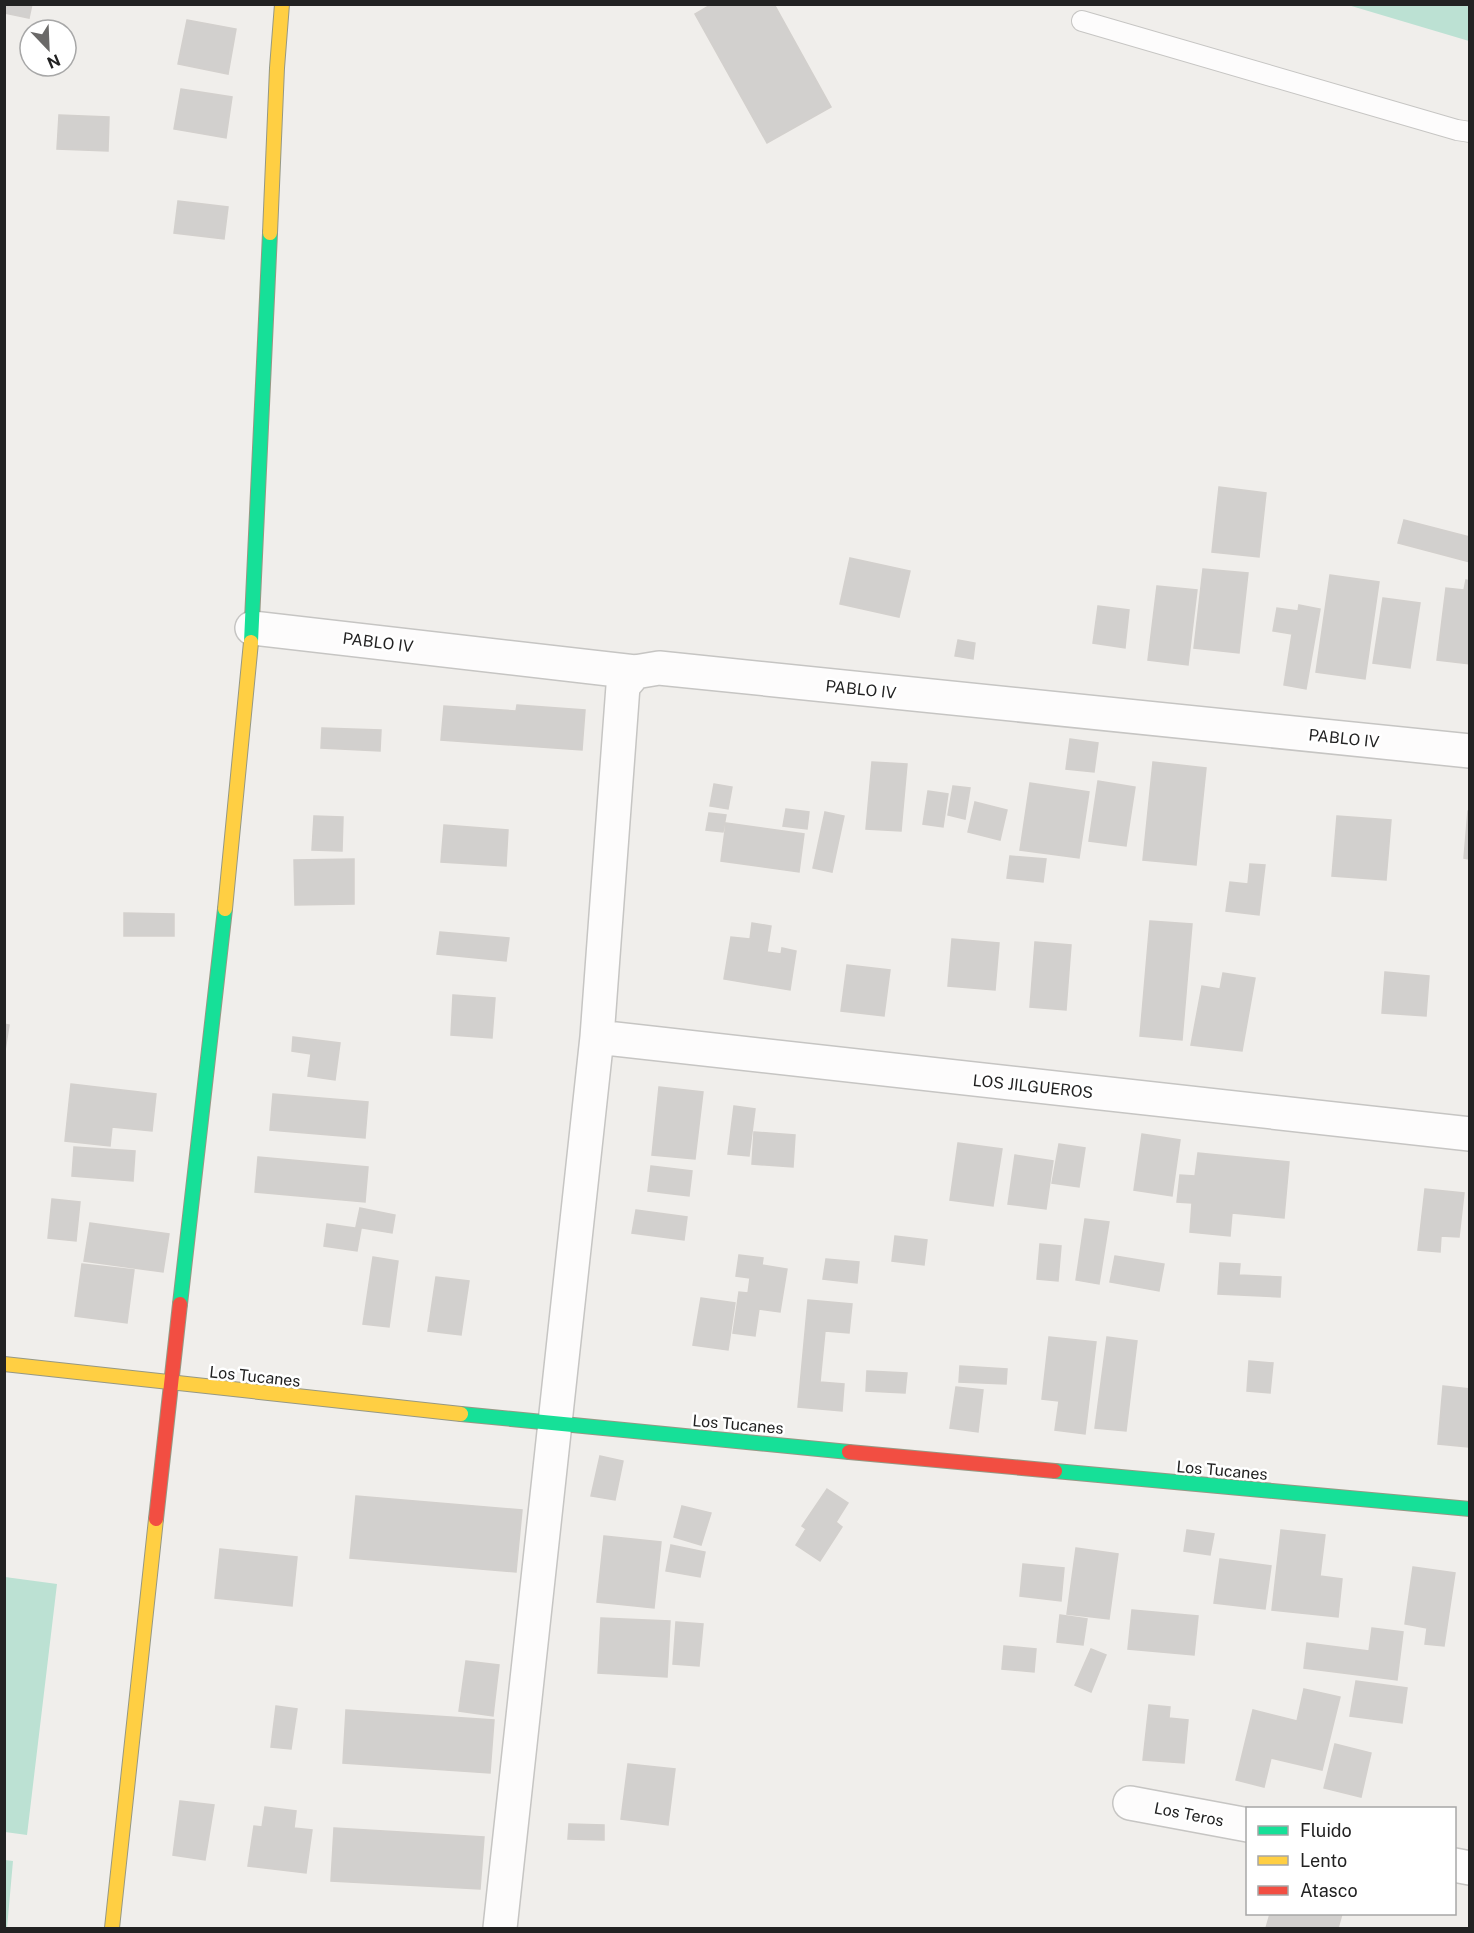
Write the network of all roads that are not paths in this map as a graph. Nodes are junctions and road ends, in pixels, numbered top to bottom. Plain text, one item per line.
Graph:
1 (282, 4) edge
2 (1082, 21) dead end
3 (1470, 132) edge
4 (252, 628) junction
5 (635, 672) junction
6 (1470, 751) edge
7 (597, 1037) junction
8 (1470, 1134) edge
9 (4, 1364) edge
10 (171, 1384) junction
11 (556, 1424) junction
12 (1470, 1509) edge
13 (1130, 1803) dead end
14 (1246, 1825) edge
15 (112, 1929) edge
16 (500, 1929) edge

1 - 4 street
2 - 3 lane
4 - 5 street, PABLO IV
4 - 10 street
5 - 6 street, PABLO IV
5 - 7 street
7 - 8 street, LOS JILGUEROS
7 - 11 street
9 - 10 street, Los Tucanes
10 - 11 street, Los Tucanes
10 - 15 street
11 - 12 street, Los Tucanes
11 - 16 street
13 - 14 street, Los Teros

